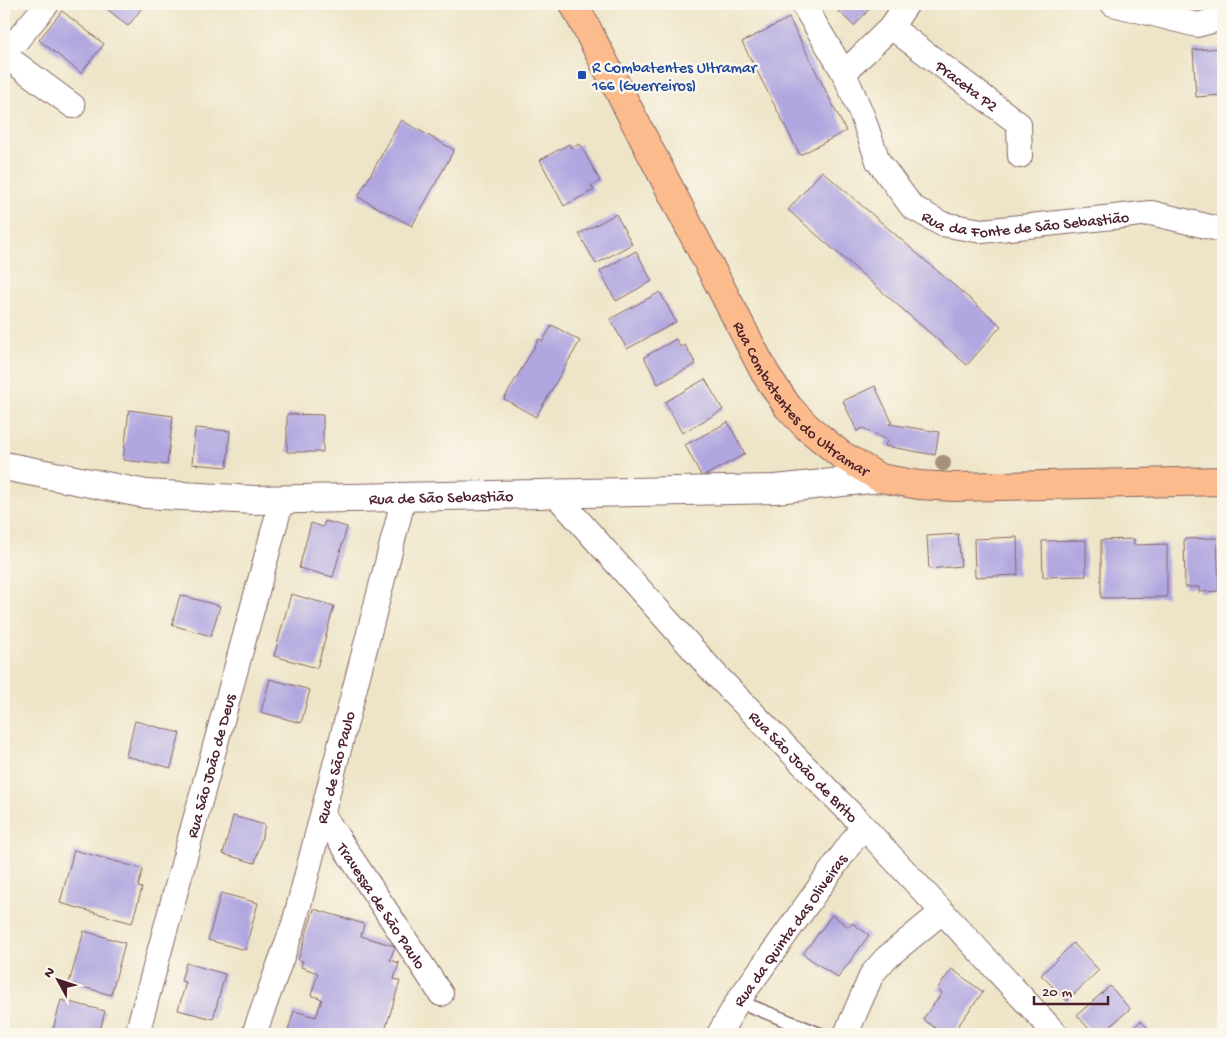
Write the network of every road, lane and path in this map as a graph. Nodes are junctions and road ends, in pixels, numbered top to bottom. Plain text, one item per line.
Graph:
1 (47, 4) edge
2 (574, 4) edge
3 (803, 4) edge
4 (907, 4) edge
5 (1113, 4) edge
6 (1223, 18) edge
7 (891, 27) junction
8 (4, 46) edge
9 (4, 55) edge
10 (844, 74) junction
11 (73, 106) dead end
12 (1020, 156) dead end
13 (1223, 230) edge
14 (4, 466) edge
15 (880, 478) junction
16 (1223, 481) edge
17 (556, 494) junction
18 (404, 497) junction
19 (282, 499) junction
20 (323, 815) junction
21 (863, 826) junction
22 (942, 912) junction
23 (441, 994) dead end
24 (738, 1001) junction
25 (137, 1034) edge
26 (254, 1034) edge
27 (719, 1034) edge
28 (820, 1034) edge
29 (846, 1034) edge
30 (1056, 1034) edge

1 - 8 street
2 - 15 main road, Rua Combatentes do Ultramar
3 - 10 street, Rua da Fonte de São Sebastião
4 - 7 street
5 - 6 street
7 - 10 street
7 - 12 street, Praceta P2
9 - 11 street
10 - 13 street, Rua da Fonte de São Sebastião
14 - 19 street, Rua de São Sebastião
15 - 16 main road, Rua Combatentes do Ultramar
15 - 17 street, Rua de São Sebastião
17 - 18 street, Rua de São Sebastião
17 - 21 street, Rua São João de Brito
18 - 19 street, Rua de São Sebastião
18 - 20 street, Rua de São Paulo
19 - 25 street, Rua São João de Deus
20 - 23 street, Travessa de São Paulo
20 - 26 street, Rua de São Paulo
21 - 22 street, Rua São João de Brito
21 - 24 street, Rua da Quinta das Oliveiras
22 - 29 street
22 - 30 street, Rua São João de Brito
24 - 27 street, Rua da Quinta das Oliveiras
24 - 28 lane

